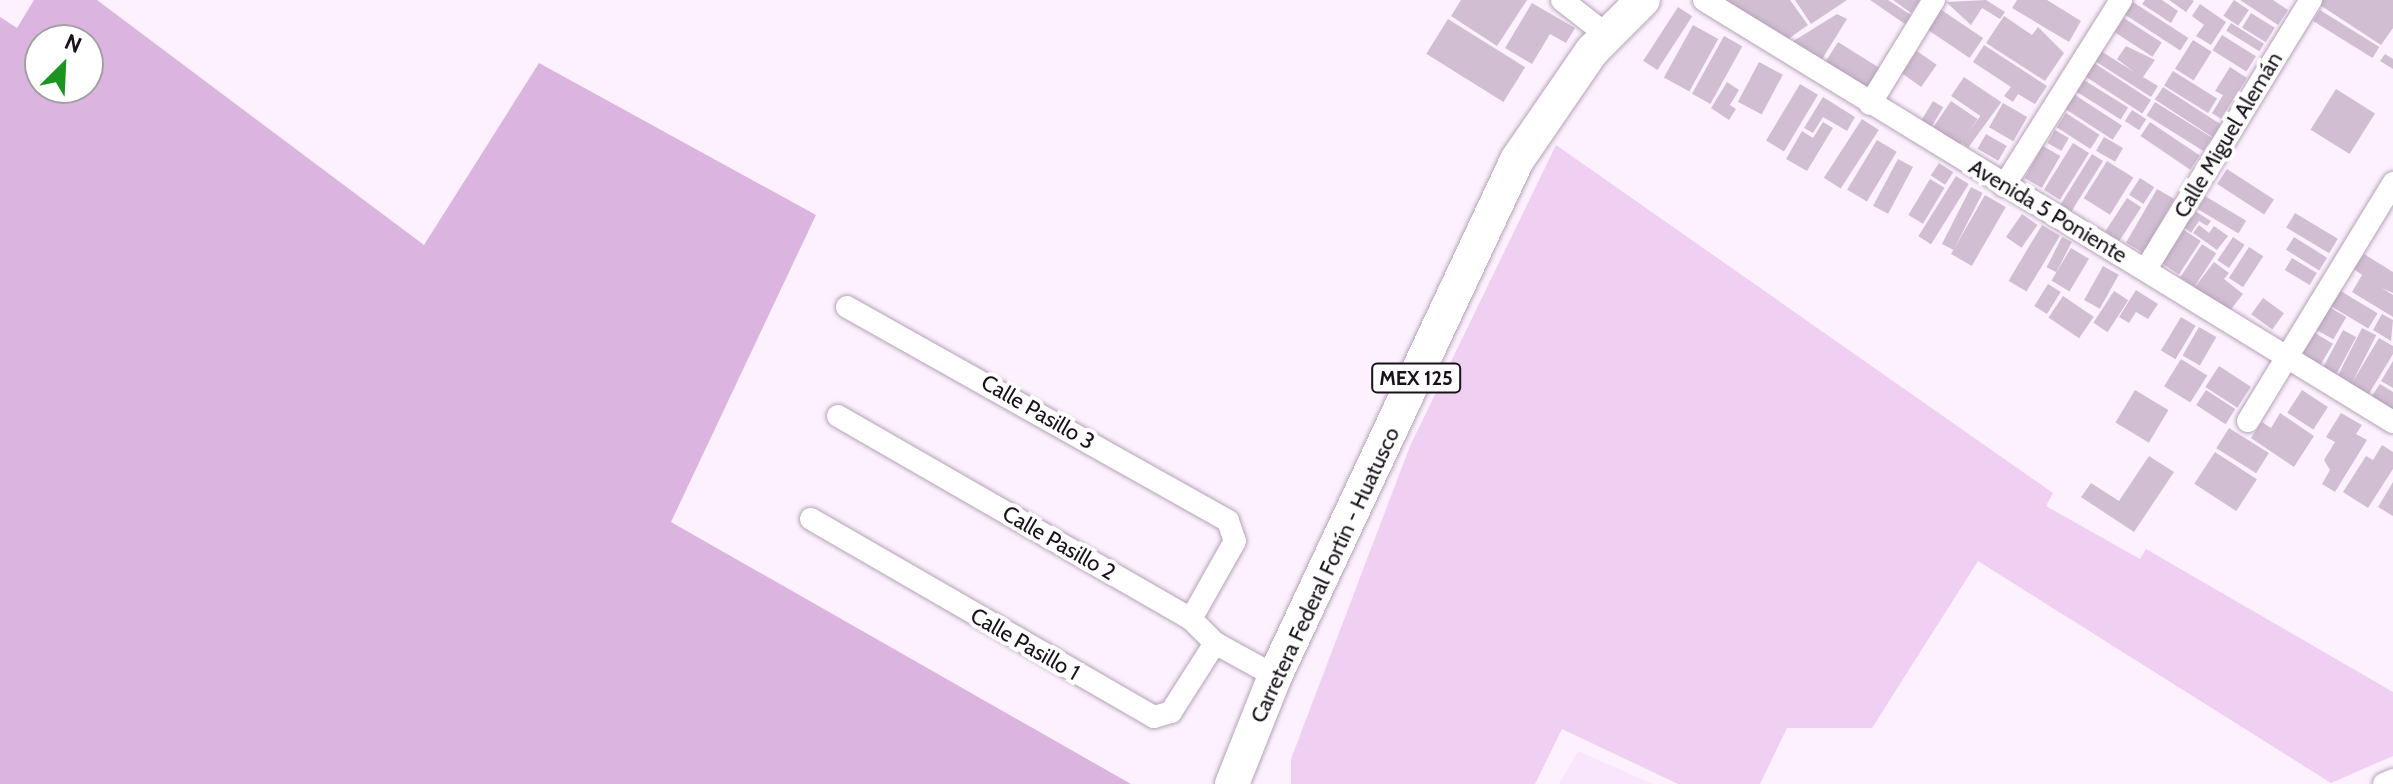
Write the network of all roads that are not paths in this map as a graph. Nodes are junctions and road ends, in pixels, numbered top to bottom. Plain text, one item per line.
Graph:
1 (1562, 0) edge
2 (1643, 0) edge
3 (1704, 0) edge
4 (1934, 0) edge
5 (2121, 0) edge
6 (2311, 0) edge
7 (1608, 36) junction
8 (1870, 104) junction
9 (2393, 183) edge
10 (2004, 186) junction
11 (2146, 269) junction
12 (847, 307) dead end
13 (2288, 358) junction
14 (838, 416) dead end
15 (2248, 421) dead end
16 (2393, 422) edge
17 (811, 519) dead end
18 (1191, 619) junction
19 (1215, 643) junction
20 (1275, 676) junction
21 (2393, 780) edge
22 (1232, 784) edge
23 (2384, 784) edge

1 - 7 street
2 - 7 main road, Carretera Federal Fortín - Huatusco / MEX 125
3 - 8 street, Avenida 5 Poniente
4 - 8 street
5 - 10 street
6 - 11 street, Calle Miguel Alemán
7 - 20 main road, Carretera Federal Fortín - Huatusco / MEX 125
8 - 10 street, Avenida 5 Poniente
9 - 13 street
10 - 11 street, Avenida 5 Poniente
11 - 13 street, Avenida 5 Poniente
12 - 18 street, Calle Pasillo 3
13 - 15 street
13 - 16 street, Avenida 5 Poniente
14 - 18 street, Calle Pasillo 2
17 - 19 street, Calle Pasillo 1
18 - 19 street, Calle Pasillo 2
19 - 20 street, Calle Pasillo 2
20 - 22 main road, Carretera Federal Fortín - Huatusco / MEX 125
21 - 23 street

